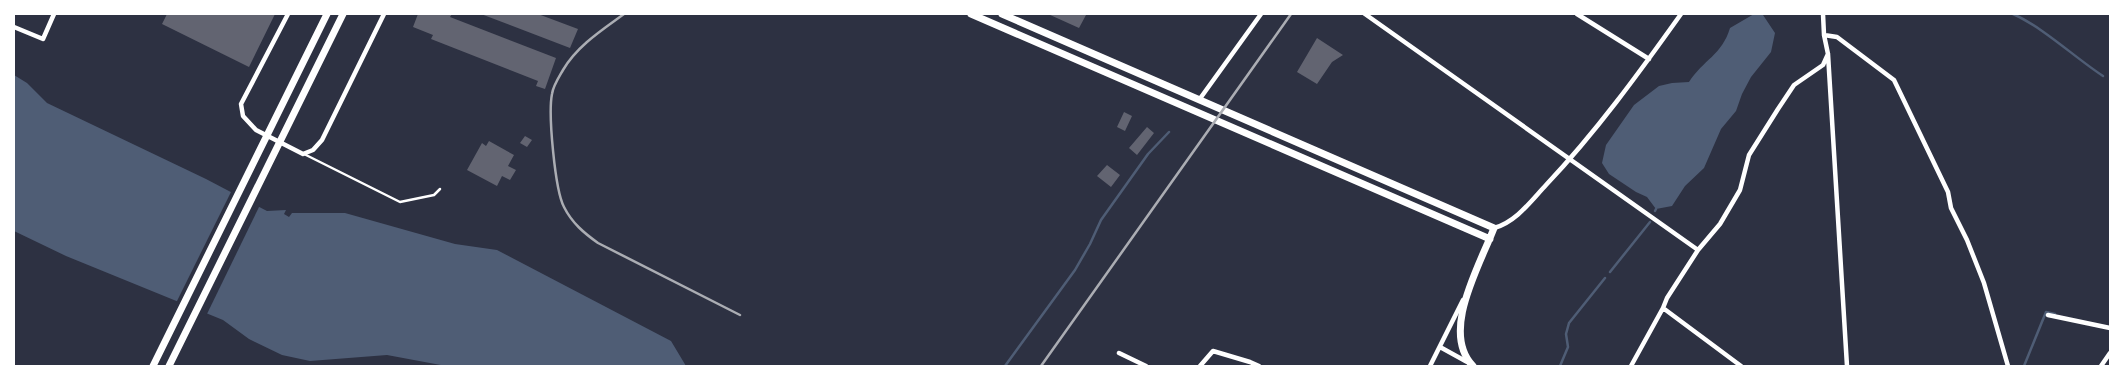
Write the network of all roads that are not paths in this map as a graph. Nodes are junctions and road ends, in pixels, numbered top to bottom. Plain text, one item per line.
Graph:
1 (54, 14) edge
2 (288, 14) edge
3 (327, 14) edge
4 (343, 14) edge
5 (384, 14) edge
6 (971, 14) edge
7 (1002, 14) edge
8 (1261, 14) edge
9 (1365, 14) edge
10 (1576, 14) edge
11 (1681, 14) edge
12 (1823, 14) edge
13 (14, 27) edge
14 (1824, 35) junction
15 (1828, 54) junction
16 (1649, 59) junction
17 (1199, 100) junction
18 (303, 154) junction
19 (1570, 159) junction
20 (440, 189) dead end
21 (1494, 228) junction
22 (1490, 239) junction
23 (1698, 250) junction
24 (1473, 280) junction
25 (1663, 308) junction
26 (2048, 315) dead end
27 (1450, 326) junction
28 (2110, 328) edge
29 (1460, 330) junction
30 (1440, 347) junction
31 (1119, 352) dead end
32 (2109, 356) edge
33 (153, 366) edge
34 (169, 366) edge
35 (1146, 366) edge
36 (1200, 366) edge
37 (1259, 366) edge
38 (1430, 366) edge
39 (1473, 366) edge
40 (1631, 366) edge
41 (1741, 366) edge
42 (1847, 366) edge
43 (2008, 366) edge
44 (2101, 366) edge

1 - 13 street
2 - 18 street
3 - 33 main road
4 - 34 main road
5 - 18 street
6 - 22 main road
7 - 17 main road
8 - 17 street
9 - 19 street
10 - 16 street
11 - 16 street
12 - 14 street
14 - 15 street
14 - 43 street
15 - 23 street
15 - 42 street
16 - 19 street
17 - 21 main road
18 - 20 lane
19 - 21 street
19 - 23 street
21 - 22 main road
22 - 24 main road
23 - 25 street
24 - 27 street
24 - 29 main road
25 - 40 street
25 - 41 street
26 - 28 street
27 - 29 street
27 - 30 street
29 - 39 main road
30 - 38 street
30 - 39 street
31 - 35 street
32 - 44 street
36 - 37 street

